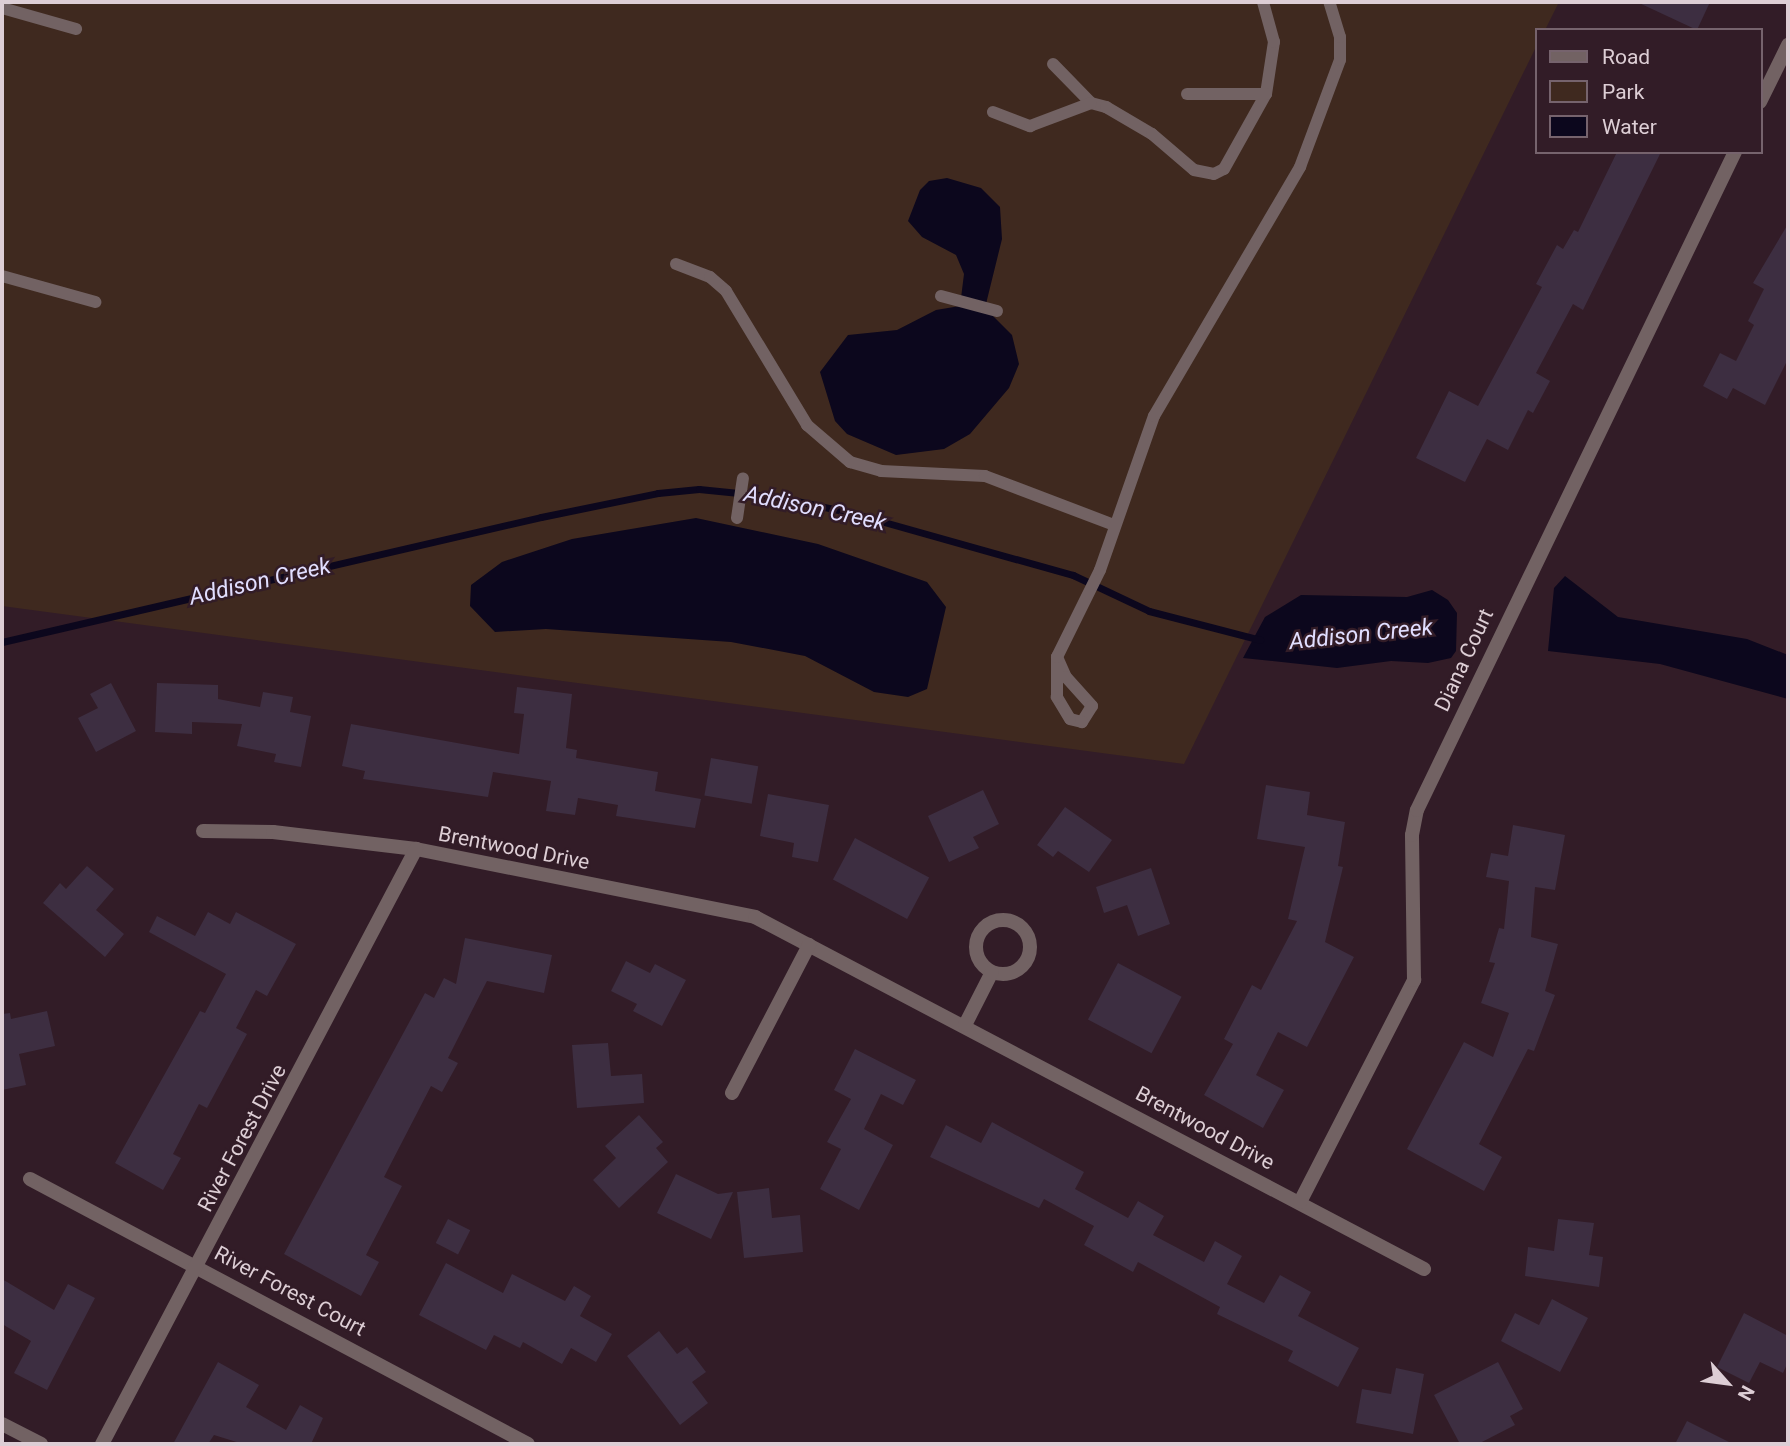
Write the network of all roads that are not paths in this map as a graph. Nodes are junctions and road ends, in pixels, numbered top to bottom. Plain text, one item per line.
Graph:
1 (1263, 2) edge
2 (1329, 2) edge
3 (2, 8) edge
4 (76, 29) dead end
5 (1788, 45) edge
6 (1053, 64) dead end
7 (1187, 94) dead end
8 (1266, 94) junction
9 (1762, 98) edge
10 (1091, 103) junction
11 (993, 112) dead end
12 (1734, 154) edge
13 (676, 264) dead end
14 (2, 276) edge
15 (941, 296) dead end
16 (95, 302) dead end
17 (997, 312) dead end
18 (743, 478) dead end
19 (737, 513) dead end
20 (1114, 525) junction
21 (1057, 657) junction
22 (203, 831) dead end
23 (416, 849) junction
24 (809, 945) junction
25 (992, 972) dead end
26 (965, 1025) junction
27 (732, 1093) dead end
28 (30, 1180) dead end
29 (1300, 1202) junction
30 (199, 1266) junction
31 (1424, 1269) dead end
32 (2, 1424) edge
33 (41, 1444) edge
34 (102, 1444) edge
35 (528, 1444) edge

1 - 8 lane
2 - 20 lane
3 - 4 lane
5 - 9 street
6 - 10 lane
7 - 8 lane
8 - 10 lane
10 - 11 lane
12 - 29 street, Diana Court
13 - 20 lane
14 - 16 lane
15 - 17 lane
18 - 19 lane
20 - 21 lane
21 - 21 lane
22 - 23 street, Brentwood Drive
23 - 24 street, Brentwood Drive
23 - 30 street, River Forest Drive
24 - 26 street, Brentwood Drive
24 - 27 street
25 - 26 street
26 - 29 street, Brentwood Drive
28 - 30 street, River Forest Court
29 - 31 street, Brentwood Drive
30 - 34 street, River Forest Drive
30 - 35 street, River Forest Court
32 - 33 street

